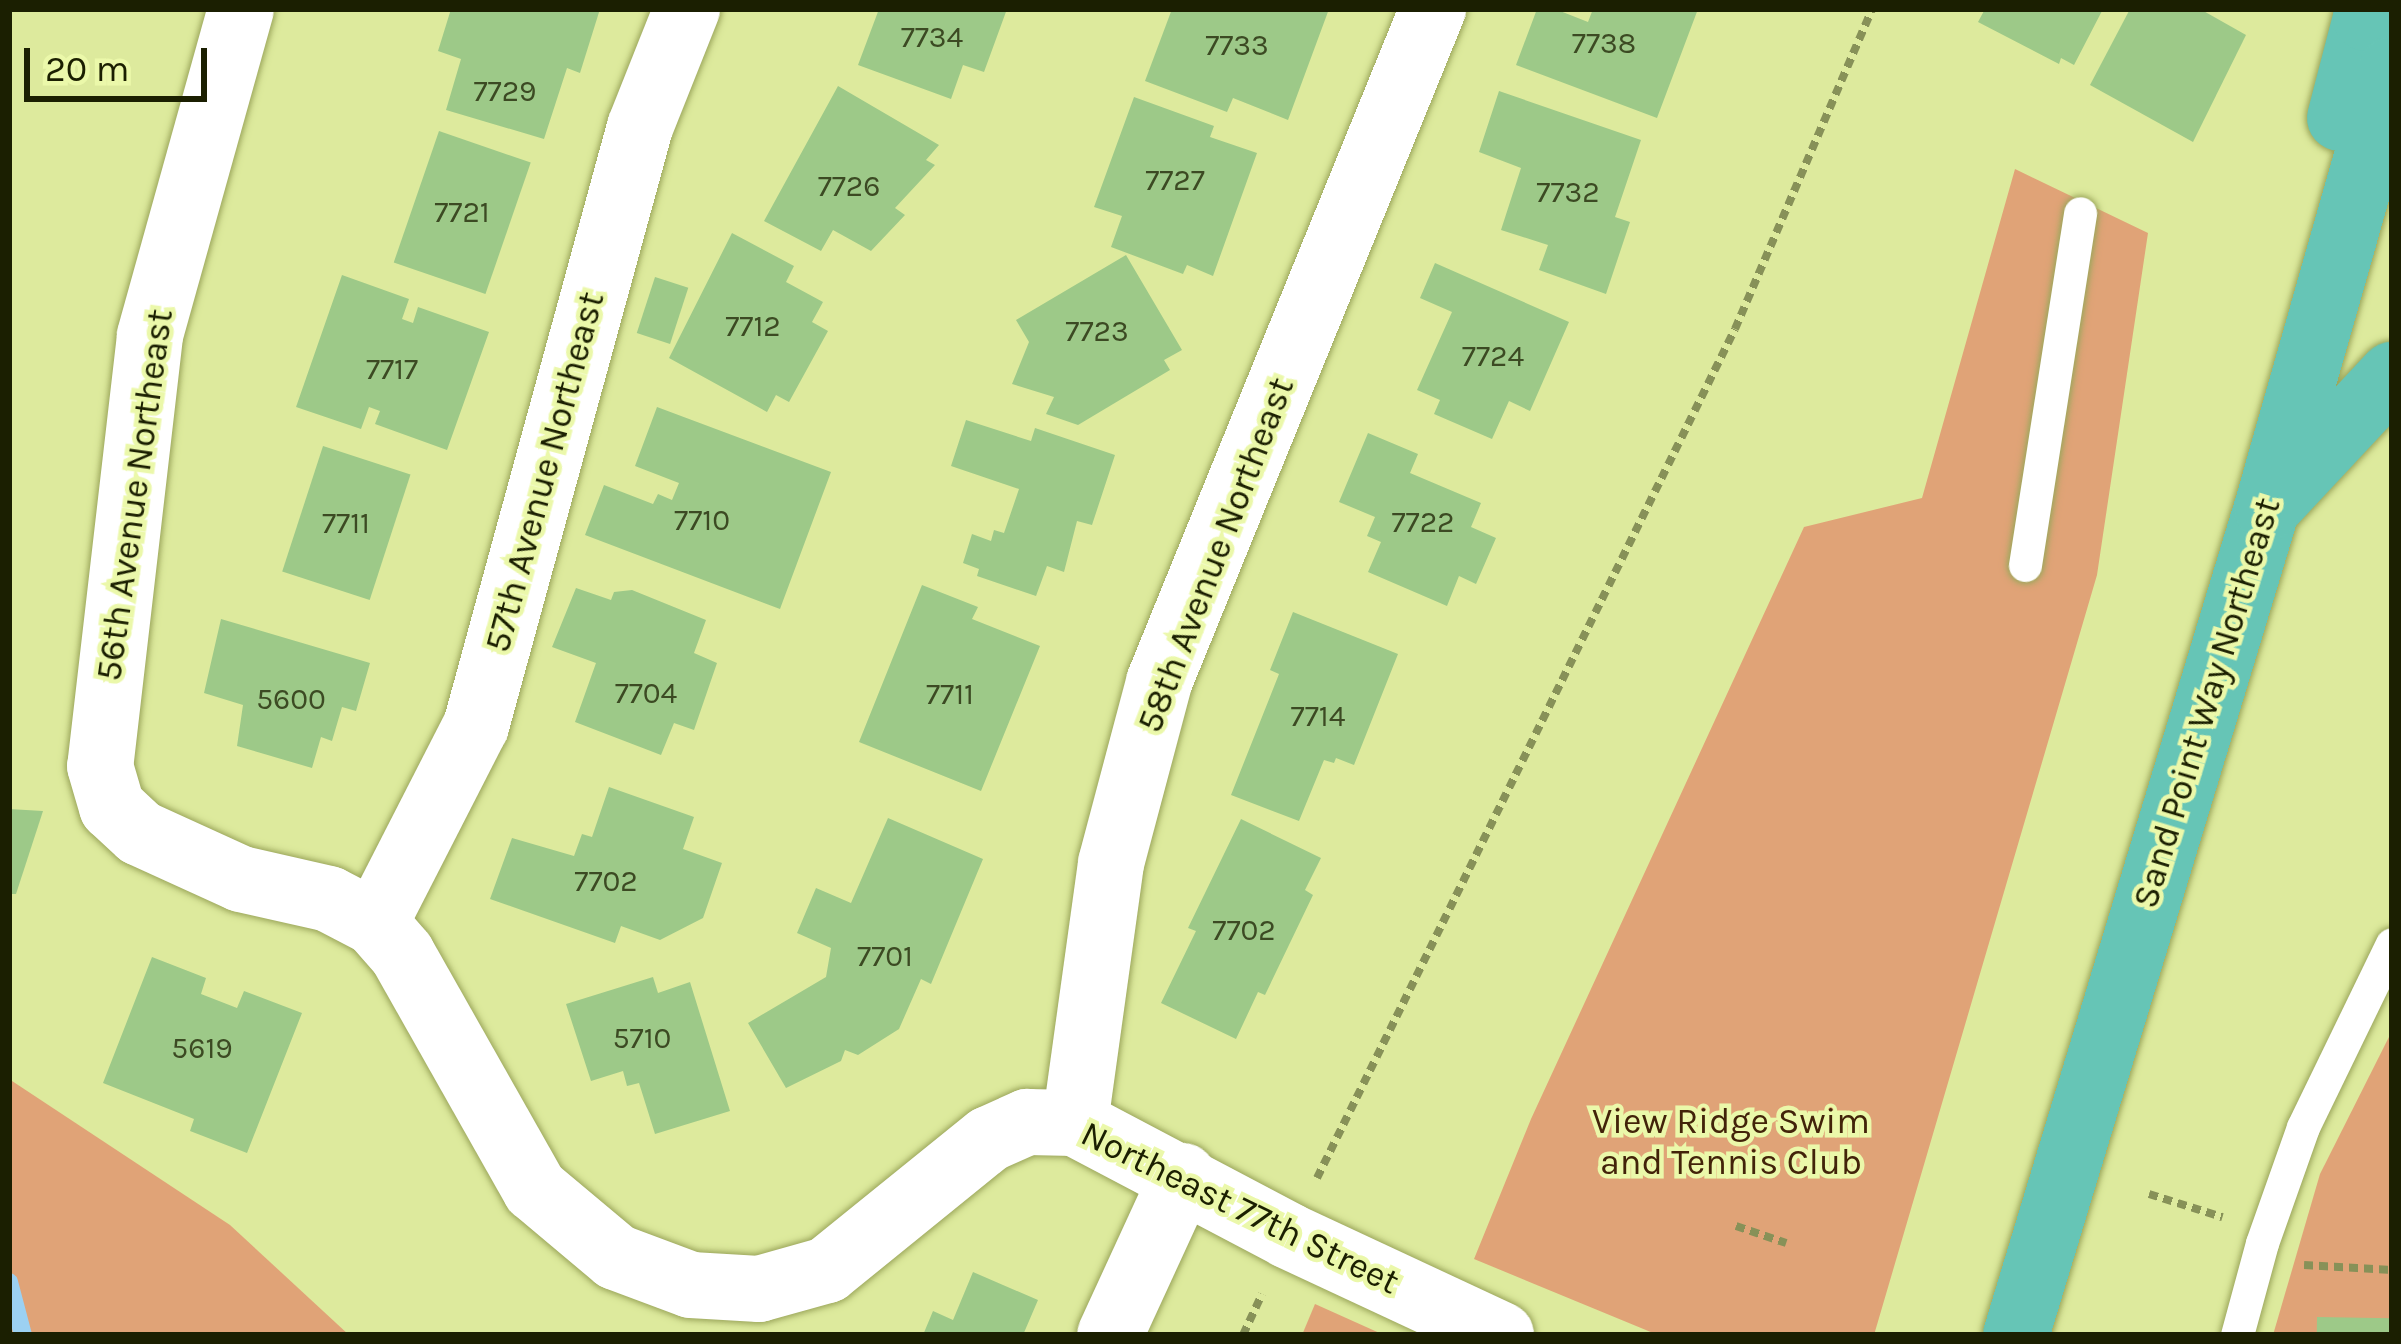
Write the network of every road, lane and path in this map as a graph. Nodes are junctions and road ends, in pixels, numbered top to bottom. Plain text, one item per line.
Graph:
1 (242, 9) edge
2 (687, 9) edge
3 (1433, 9) edge
4 (1872, 9) edge
5 (2376, 9) edge
6 (2392, 69) edge
7 (2378, 171) edge
8 (2080, 213) dead end
9 (2392, 375) edge
10 (2267, 508) junction
11 (2025, 565) dead end
12 (140, 833) joint
13 (375, 923) junction
14 (2392, 944) edge
15 (1075, 1123) junction
16 (1183, 1176) junction
17 (2149, 1194) dead end
18 (1309, 1195) dead end
19 (2235, 1222) dead end
20 (1736, 1226) dead end
21 (1786, 1243) dead end
22 (2305, 1265) dead end
23 (2392, 1270) edge
24 (1268, 1280) dead end
25 (1110, 1335) edge
26 (1243, 1335) edge
27 (1501, 1335) edge
28 (2016, 1335) edge
29 (2237, 1335) edge

1 - 12 street, 56th Avenue Northeast
2 - 13 street, 57th Avenue Northeast
3 - 15 street, 58th Avenue Northeast
4 - 18 path
5 - 10 main road
6 - 7 main road, Sand Point Way Northeast
7 - 10 main road, Sand Point Way Northeast
8 - 11 lane
9 - 10 main road
10 - 28 main road, Sand Point Way Northeast
12 - 13 street, Northeast 77th Street
13 - 15 street, Northeast 77th Street
14 - 29 lane
15 - 16 street, Northeast 77th Street
16 - 25 street
16 - 27 street, Northeast 77th Street
17 - 19 path
20 - 21 path
22 - 23 path
24 - 26 path

